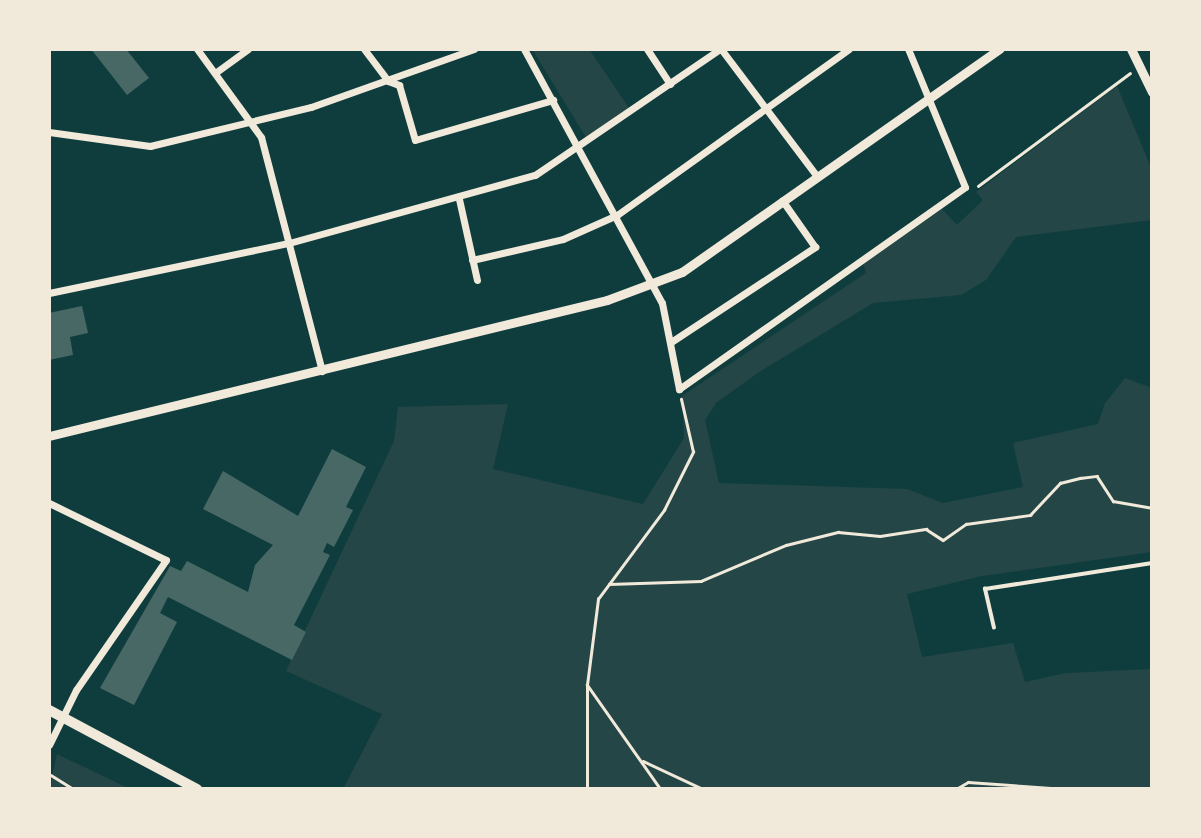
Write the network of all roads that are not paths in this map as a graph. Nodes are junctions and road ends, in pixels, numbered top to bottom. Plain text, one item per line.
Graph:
1 (197, 49) edge
2 (248, 49) edge
3 (364, 49) edge
4 (474, 49) edge
5 (524, 49) edge
6 (647, 49) edge
7 (721, 49) edge
8 (849, 49) edge
9 (908, 49) edge
10 (999, 49) edge
11 (1131, 49) edge
12 (215, 73) junction
13 (388, 81) junction
14 (670, 83) junction
15 (1152, 92) edge
16 (928, 98) junction
17 (553, 100) junction
18 (765, 108) junction
19 (250, 122) junction
20 (49, 132) edge
21 (582, 149) junction
22 (816, 175) junction
23 (459, 199) junction
24 (782, 200) junction
25 (618, 215) junction
26 (289, 243) junction
27 (472, 260) junction
28 (477, 280) dead end
29 (650, 284) junction
30 (49, 293) edge
31 (671, 342) junction
32 (322, 371) junction
33 (49, 436) edge
34 (49, 502) edge
35 (1152, 563) edge
36 (994, 628) dead end
37 (49, 710) edge
38 (64, 718) junction
39 (49, 745) edge
40 (197, 789) edge

1 - 12 street
2 - 12 street
3 - 13 street
4 - 13 street
5 - 17 street
6 - 14 street
7 - 14 street
7 - 18 street
8 - 18 street
9 - 16 street
10 - 16 street
11 - 15 street
12 - 19 street
13 - 17 street
13 - 19 street
14 - 21 street
16 - 22 street
16 - 31 street
17 - 21 street
18 - 22 street
18 - 25 street
19 - 20 street
19 - 26 street
21 - 23 street
21 - 25 street
22 - 24 street
23 - 26 street
23 - 27 street
24 - 29 street
24 - 31 street
25 - 27 street
25 - 29 street
26 - 30 street
26 - 32 street
27 - 28 street
29 - 31 street
29 - 32 street
32 - 33 street
34 - 38 street
35 - 36 lane
37 - 38 main road
38 - 39 street
38 - 40 main road

